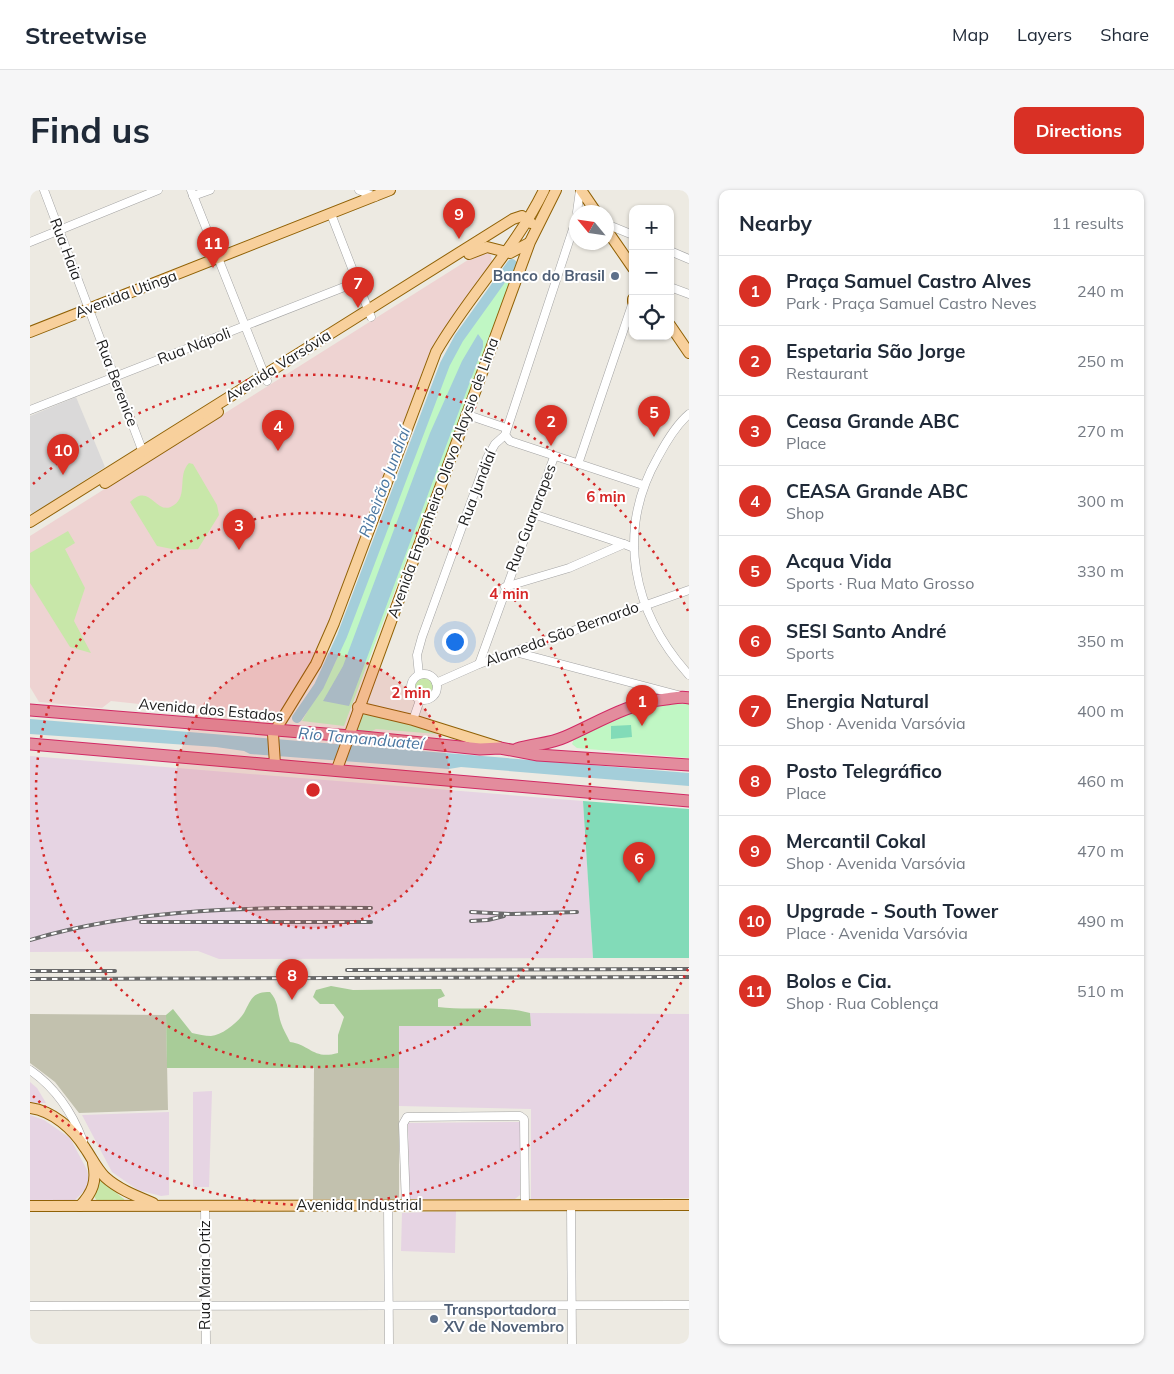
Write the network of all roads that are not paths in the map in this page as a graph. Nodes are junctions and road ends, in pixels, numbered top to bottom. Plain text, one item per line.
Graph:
1 (44, 190) edge
2 (158, 190) edge
3 (210, 190) edge
4 (359, 190) edge
5 (390, 190) edge
6 (544, 190) edge
7 (556, 190) edge
8 (580, 190) edge
9 (192, 193) edge
10 (375, 197) junction
11 (588, 201) junction
12 (579, 205) edge
13 (585, 205) edge
14 (591, 205) edge
15 (331, 214) junction
16 (528, 218) junction
17 (505, 224) junction
18 (614, 227) edge
19 (59, 230) junction
20 (534, 231) junction
21 (629, 233) edge
22 (569, 241) edge
23 (614, 241) edge
24 (30, 242) edge
25 (530, 242) junction
26 (500, 251) junction
27 (674, 253) edge
28 (217, 257) junction
29 (689, 259) edge
30 (629, 262) edge
31 (357, 282) junction
32 (674, 288) edge
33 (689, 294) edge
34 (88, 308) junction
35 (370, 313) junction
36 (629, 313) edge
37 (244, 327) junction
38 (674, 331) edge
39 (30, 332) edge
40 (689, 353) edge
41 (114, 376) junction
42 (265, 379) junction
43 (30, 410) edge
44 (465, 414) junction
45 (689, 414) edge
46 (505, 431) junction
47 (144, 454) junction
48 (554, 457) junction
49 (578, 464) junction
50 (643, 485) junction
51 (533, 514) junction
52 (30, 522) edge
53 (30, 530) edge
54 (624, 544) junction
55 (634, 548) junction
56 (505, 587) junction
57 (689, 590) edge
58 (644, 604) junction
59 (514, 652) junction
60 (479, 664) junction
61 (419, 675) junction
62 (689, 675) edge
63 (436, 683) junction
64 (687, 698) edge
65 (420, 700) junction
66 (358, 707) junction
67 (30, 710) edge
68 (413, 720) junction
69 (273, 734) junction
70 (347, 740) junction
71 (30, 744) edge
72 (500, 748) junction
73 (515, 750) junction
74 (274, 760) junction
75 (338, 765) junction
76 (689, 765) edge
77 (481, 782) junction
78 (689, 793) edge
79 (689, 801) edge
80 (30, 1070) edge
81 (66, 1106) junction
82 (30, 1108) edge
83 (64, 1123) junction
84 (86, 1148) junction
85 (92, 1162) junction
86 (158, 1205) junction
87 (205, 1205) junction
88 (388, 1205) junction
89 (406, 1205) junction
90 (525, 1205) junction
91 (571, 1205) junction
92 (689, 1205) edge
93 (30, 1206) edge
94 (80, 1206) junction
95 (30, 1306) edge
96 (206, 1306) junction
97 (388, 1306) junction
98 (572, 1306) junction
99 (689, 1306) edge
100 (206, 1344) edge
101 (389, 1344) edge
102 (572, 1344) edge

1 - 19 street, Rua Haia
2 - 19 street
3 - 9 street
4 - 10 street
5 - 10 main road, Avenida Utinga
6 - 16 main road
7 - 20 main road, Avenida Engenheiro Olavo Alaysio de Lima
8 - 11 main road
8 - 12 street
9 - 28 street
10 - 15 main road, Avenida Utinga
11 - 13 street
11 - 14 main road
15 - 28 main road, Avenida Utinga
15 - 31 street
16 - 17 main road, Avenida Varsóvia
16 - 20 main road
16 - 26 main road
17 - 26 main road
17 - 35 main road, Avenida Varsóvia
18 - 21 street
19 - 24 street
19 - 34 street, Rua Haia
20 - 25 main road, Avenida Engenheiro Olavo Alaysio de Lima
22 - 46 street, Rua Jundiaí
23 - 30 main road
25 - 26 main road, Avenida Varsóvia
25 - 44 main road, Avenida Engenheiro Olavo Alaysio de Lima
26 - 35 main road, Avenida Varsóvia
26 - 69 main road
27 - 29 street
28 - 34 main road, Avenida Utinga
28 - 37 street
31 - 35 street
31 - 37 street, Rua Nápoli
32 - 33 street
34 - 39 main road, Avenida Utinga
34 - 41 street, Rua Berenice
35 - 42 main road, Avenida Varsóvia
36 - 49 street
37 - 41 street, Rua Nápoli
37 - 42 street
38 - 40 main road
41 - 43 street, Rua Nápoli
41 - 47 street, Rua Berenice
42 - 47 main road, Avenida Varsóvia
44 - 46 street
44 - 66 main road, Avenida Engenheiro Olavo Alaysio de Lima
45 - 50 street
46 - 48 street
46 - 61 street, Rua Jundiaí
47 - 52 main road, Avenida Varsóvia
47 - 53 main road, Avenida Varsóvia
48 - 49 street
48 - 51 street, Rua Guararapes
49 - 50 street
50 - 55 street
51 - 54 street
51 - 56 street, Rua Guararapes
54 - 55 street
54 - 56 street
55 - 58 street
56 - 60 street, Rua Guararapes
57 - 58 street, Alameda São Bernardo
58 - 59 street, Alameda São Bernardo
58 - 62 street
59 - 60 street, Alameda São Bernardo
59 - 64 street
60 - 63 street, Alameda São Bernardo
61 - 63 street
61 - 65 street
63 - 65 street
64 - 73 highway
65 - 68 street
66 - 68 main road
66 - 70 main road, Avenida Engenheiro Olavo Alaysio de Lima
67 - 69 highway, Avenida dos Estados
68 - 72 main road
69 - 70 highway, Avenida dos Estados
69 - 74 main road
70 - 72 highway, Avenida dos Estados
70 - 75 main road, Avenida Engenheiro Olavo Alaysio de Lima
71 - 74 highway
72 - 73 highway, Avenida dos Estados
73 - 76 highway, Avenida dos Estados
74 - 75 highway
75 - 77 highway
77 - 78 highway
77 - 79 highway
80 - 81 street
81 - 83 street
81 - 84 street
82 - 83 main road
83 - 84 main road
84 - 85 main road
85 - 86 main road
85 - 94 main road
86 - 87 main road, Avenida Industrial
86 - 94 main road, Avenida Industrial
87 - 88 main road, Avenida Industrial
87 - 96 street, Rua Maria Ortiz
88 - 89 main road, Avenida Industrial
88 - 97 street
89 - 90 main road, Avenida Industrial
89 - 90 street
90 - 91 main road, Avenida Industrial
91 - 92 main road, Avenida Industrial
91 - 98 street
93 - 94 main road, Avenida Industrial
95 - 96 street
96 - 97 street
96 - 100 street, Rua Maria Ortiz
97 - 98 street
97 - 101 street
98 - 99 street
98 - 102 street

